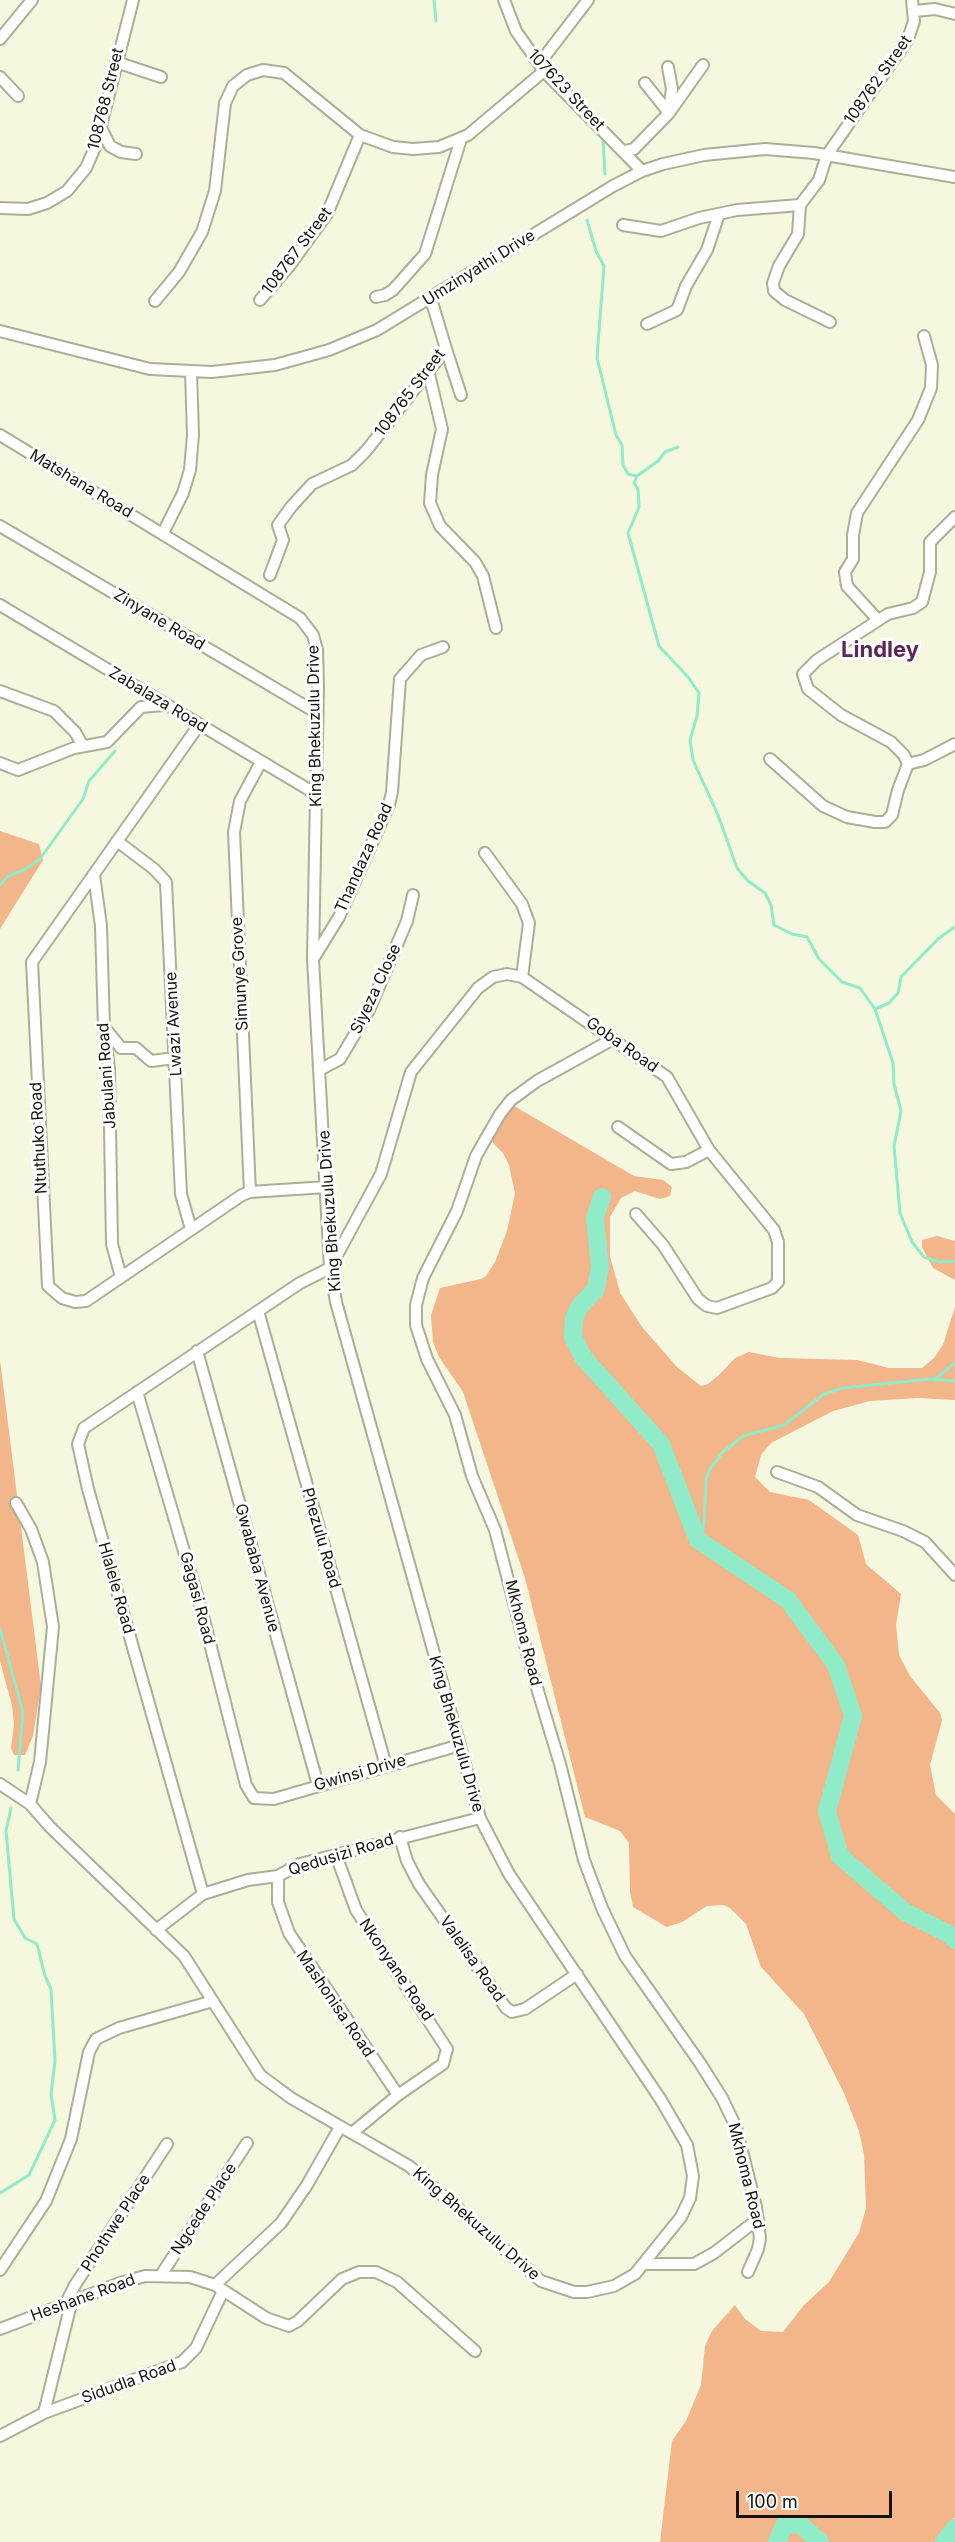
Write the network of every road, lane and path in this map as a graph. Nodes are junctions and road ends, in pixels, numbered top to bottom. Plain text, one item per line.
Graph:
1 (32, 0) edge
2 (133, 0) edge
3 (504, 0) edge
4 (588, 0) edge
5 (938, 4) edge
6 (914, 6) edge
7 (955, 14) edge
8 (0, 39) edge
9 (116, 62) junction
10 (703, 66) dead end
11 (542, 67) junction
12 (668, 67) dead end
13 (161, 76) dead end
14 (0, 77) edge
15 (645, 83) dead end
16 (18, 96) dead end
17 (669, 113) junction
18 (100, 126) junction
19 (360, 135) junction
20 (460, 139) junction
21 (625, 151) junction
22 (136, 154) dead end
23 (827, 155) junction
24 (642, 171) junction
25 (955, 177) edge
26 (800, 205) junction
27 (0, 208) edge
28 (719, 214) junction
29 (623, 225) dead end
30 (376, 297) dead end
31 (431, 299) junction
32 (260, 300) dead end
33 (155, 301) dead end
34 (830, 322) dead end
35 (647, 324) dead end
36 (0, 331) edge
37 (924, 336) dead end
38 (446, 349) junction
39 (428, 370) junction
40 (191, 372) junction
41 (461, 395) dead end
42 (0, 435) edge
43 (955, 517) edge
44 (0, 526) edge
45 (163, 533) junction
46 (270, 574) dead end
47 (0, 605) edge
48 (879, 620) junction
49 (496, 628) dead end
50 (442, 646) dead end
51 (0, 691) edge
52 (166, 705) junction
53 (317, 713) junction
54 (199, 725) junction
55 (955, 744) edge
56 (82, 746) junction
57 (770, 759) dead end
58 (261, 762) junction
59 (0, 763) edge
60 (908, 764) junction
61 (316, 794) junction
62 (117, 841) junction
63 (485, 853) dead end
64 (94, 875) junction
65 (413, 895) dead end
66 (313, 959) junction
67 (522, 977) junction
68 (104, 1027) junction
69 (613, 1039) junction
70 (175, 1058) junction
71 (321, 1070) junction
72 (618, 1127) dead end
73 (709, 1150) junction
74 (327, 1187) junction
75 (250, 1192) junction
76 (636, 1214) dead end
77 (191, 1229) junction
78 (330, 1268) junction
79 (121, 1277) junction
80 (258, 1311) junction
81 (197, 1351) junction
82 (137, 1392) junction
83 (777, 1472) dead end
84 (16, 1503) dead end
85 (955, 1575) edge
86 (460, 1745) junction
87 (386, 1766) junction
88 (0, 1784) edge
89 (318, 1785) junction
90 (261, 1800) joint
91 (30, 1804) junction
92 (480, 1818) junction
93 (400, 1837) junction
94 (336, 1855) junction
95 (278, 1876) junction
96 (203, 1894) junction
97 (156, 1930) junction
98 (577, 1974) junction
99 (213, 2001) junction
100 (398, 2095) junction
101 (340, 2127) junction
102 (352, 2133) junction
103 (168, 2144) dead end
104 (247, 2144) dead end
105 (758, 2218) junction
106 (644, 2264) junction
107 (0, 2270) edge
108 (748, 2272) dead end
109 (161, 2275) junction
110 (219, 2288) junction
111 (69, 2302) junction
112 (0, 2329) edge
113 (475, 2350) dead end
114 (44, 2413) junction
115 (0, 2436) edge

1 - 8 street
2 - 9 street, 108768 Street
3 - 11 street, 107623 Street
4 - 11 street
5 - 6 street
5 - 7 street
6 - 23 street, 108762 Street
9 - 13 street
9 - 18 street, 108768 Street
10 - 17 street
11 - 20 street
11 - 21 street, 107623 Street
12 - 17 street
14 - 16 street
15 - 17 street
17 - 21 street
18 - 22 street
18 - 27 street, 108768 Street
19 - 20 street
19 - 32 street, 108767 Street
19 - 33 street
20 - 30 street
21 - 24 street, 107623 Street
23 - 24 street, Umzinyathi Drive
23 - 25 street, Umzinyathi Drive
23 - 26 street, 108762 Street
24 - 31 street, Umzinyathi Drive
26 - 28 street
26 - 34 street
28 - 29 street
28 - 35 street
31 - 38 street, 108765 Street
31 - 40 street, Umzinyathi Drive
36 - 40 street, Umzinyathi Drive
37 - 48 street
38 - 39 street, 108765 Street
38 - 41 street
39 - 46 street, 108765 Street
39 - 49 street
40 - 45 street
42 - 45 street, Matshana Road
43 - 48 street
44 - 53 street, Zinyane Road
45 - 53 street, King Bhekuzulu Drive
47 - 52 street, Zabalaza Road
48 - 60 street
50 - 66 street, Thandaza Road
51 - 56 street
52 - 54 street, Zabalaza Road
52 - 56 street
53 - 61 street, King Bhekuzulu Drive
54 - 58 street, Zabalaza Road
54 - 62 street, Ntuthuko Road
55 - 60 street
56 - 59 street
57 - 60 street
58 - 61 street, Zabalaza Road
58 - 75 street, Simunye Grove
61 - 66 street, King Bhekuzulu Drive
62 - 64 street, Ntuthuko Road
62 - 70 street, Lwazi Avenue
63 - 67 street
64 - 68 street, Jabulani Road
64 - 79 street, Ntuthuko Road
65 - 71 street, Siyeza Close
66 - 71 street, King Bhekuzulu Drive
67 - 69 street, Goba Road
67 - 78 street
68 - 70 street
68 - 79 street, Jabulani Road
69 - 73 street, Goba Road
69 - 105 street, Mkhoma Road
70 - 77 street, Lwazi Avenue
71 - 74 street, King Bhekuzulu Drive
72 - 73 street
73 - 76 street, Goba Road
74 - 75 street, Ntuthuko Road
74 - 78 street, King Bhekuzulu Drive
75 - 77 street, Ntuthuko Road
77 - 79 street, Ntuthuko Road
78 - 80 street, Hlalele Road
78 - 86 street, King Bhekuzulu Drive
80 - 81 street, Hlalele Road
80 - 87 street, Phezulu Road
81 - 82 street, Hlalele Road
81 - 89 street, Gwababa Avenue
82 - 90 street, Gagasi Road
82 - 96 street, Hlalele Road
83 - 85 street
84 - 91 street
86 - 87 street, Gwinsi Drive
86 - 92 street, King Bhekuzulu Drive
87 - 89 street, Gwinsi Drive
88 - 91 street, King Bhekuzulu Drive
89 - 90 street, Gwinsi Drive
91 - 97 street, King Bhekuzulu Drive
92 - 93 street, Qedusizi Road
92 - 98 street, King Bhekuzulu Drive
93 - 94 street, Qedusizi Road
93 - 98 street, Valelisa Road
94 - 95 street, Qedusizi Road
94 - 100 street, Nkonyane Road
95 - 96 street, Qedusizi Road
95 - 100 street, Mashonisa Road
96 - 97 street
97 - 99 street, King Bhekuzulu Drive
98 - 106 street, King Bhekuzulu Drive
99 - 101 street, King Bhekuzulu Drive
99 - 107 street
100 - 102 street
101 - 102 street, King Bhekuzulu Drive
101 - 110 street
102 - 106 street, King Bhekuzulu Drive
103 - 111 street, Phothwe Place
104 - 109 street, Ngcede Place
105 - 106 street
105 - 108 street, Mkhoma Road
109 - 110 street, Heshane Road
109 - 111 street, Heshane Road
110 - 113 street, Heshane Road
110 - 114 street, Sidudla Road
111 - 112 street, Heshane Road
111 - 114 street, Phothwe Place
114 - 115 street, Sidudla Road

